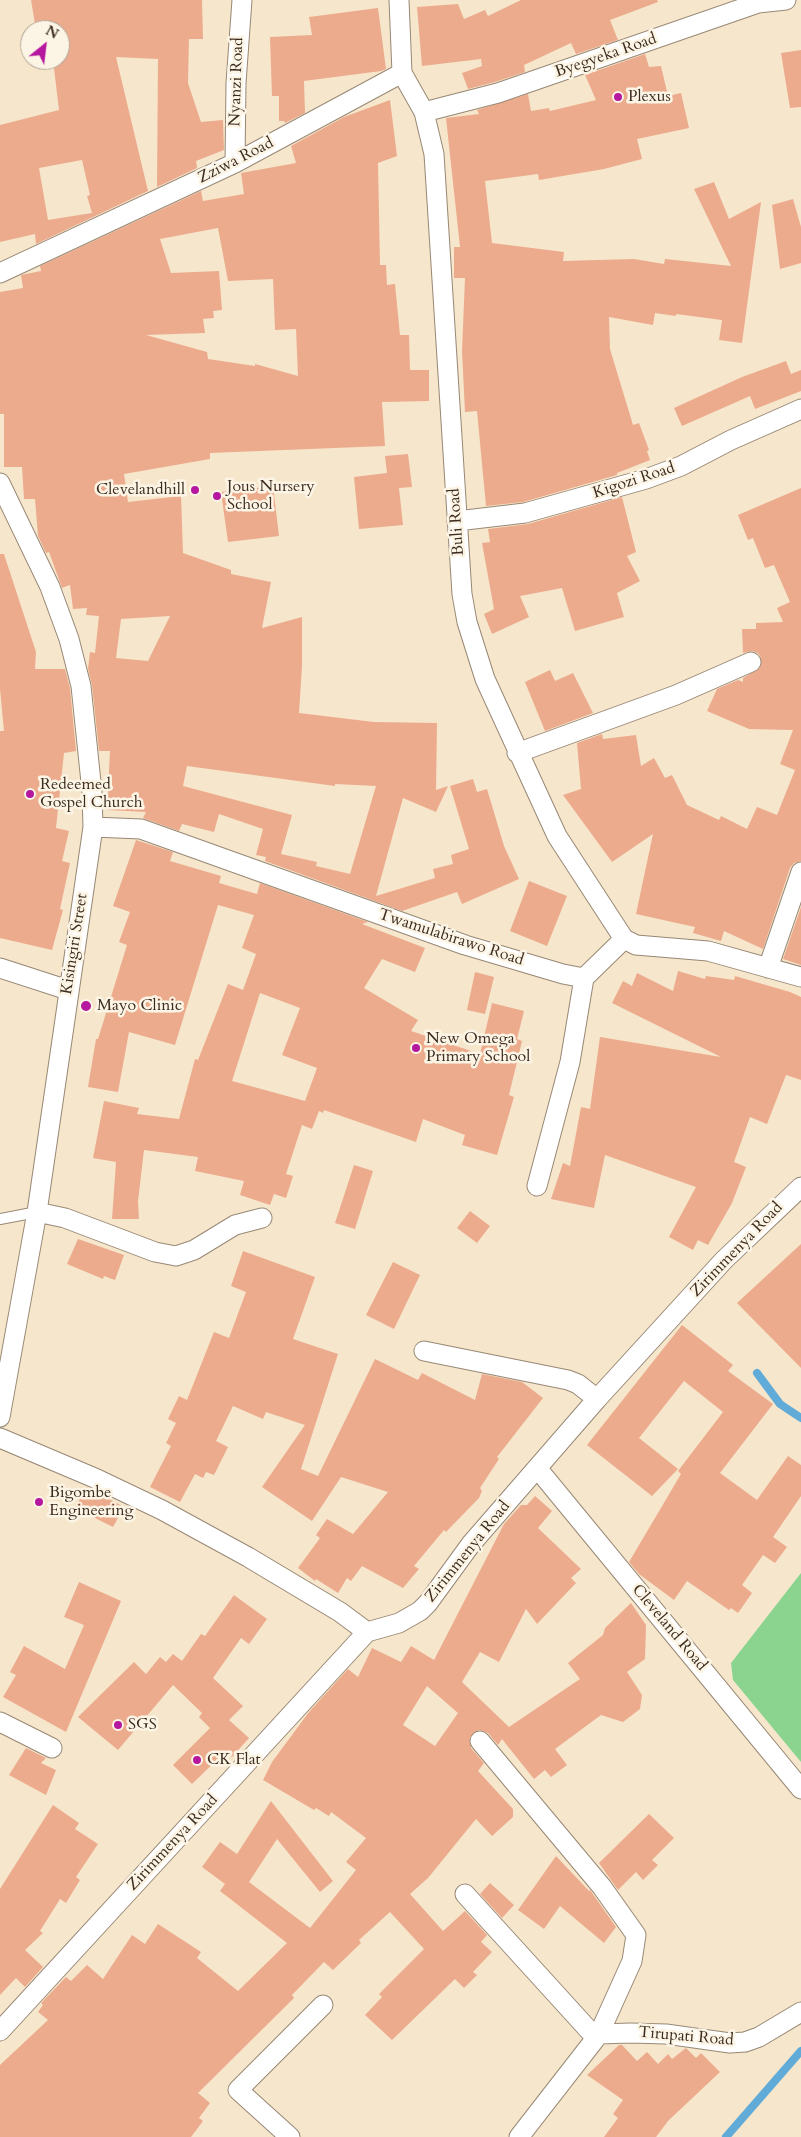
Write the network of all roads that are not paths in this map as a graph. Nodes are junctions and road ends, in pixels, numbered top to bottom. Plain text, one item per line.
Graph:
1 (242, 0) edge
2 (399, 0) edge
3 (786, 0) edge
4 (402, 74) junction
5 (424, 112) junction
6 (234, 163) junction
7 (0, 273) edge
8 (801, 409) edge
9 (0, 483) edge
10 (457, 521) junction
11 (751, 662) dead end
12 (517, 753) junction
13 (93, 827) junction
14 (801, 872) edge
15 (624, 939) junction
16 (0, 968) edge
17 (768, 968) junction
18 (801, 977) edge
19 (584, 978) junction
20 (68, 990) junction
21 (537, 1186) dead end
22 (801, 1187) edge
23 (37, 1212) junction
24 (262, 1218) dead end
25 (0, 1219) edge
26 (424, 1351) dead end
27 (3, 1371) edge
28 (597, 1399) junction
29 (0, 1417) edge
30 (0, 1438) edge
31 (537, 1468) junction
32 (367, 1632) junction
33 (0, 1722) edge
34 (480, 1741) dead end
35 (52, 1748) dead end
36 (801, 1789) edge
37 (465, 1894) dead end
38 (323, 2005) dead end
39 (801, 2012) edge
40 (0, 2031) edge
41 (598, 2036) junction
42 (290, 2137) edge
43 (519, 2137) edge

1 - 6 street, Nyanzi Road
2 - 4 street
3 - 5 street, Byegyeka Road
4 - 5 street, Buli Road
4 - 6 street, Zziwa Road
5 - 10 street, Buli Road
6 - 7 street, Zziwa Road
8 - 10 street, Kigozi Road
9 - 13 street, Kisingiri Street
10 - 12 street, Buli Road
11 - 12 street
12 - 15 street, Buli Road
13 - 19 street, Twamulabirawo Road
13 - 20 street, Kisingiri Street
14 - 17 street
15 - 17 street
15 - 19 street
16 - 20 street
17 - 18 street
19 - 21 street
20 - 23 street, Kisingiri Street
22 - 28 street, Zirimmenya Road
23 - 24 street
23 - 25 lane
23 - 27 street, Kisingiri Street
26 - 28 street
27 - 29 street, Kisingiri Street
28 - 31 street, Zirimmenya Road
30 - 32 street
31 - 32 street, Zirimmenya Road
31 - 36 street, Cleveland Road
32 - 40 street, Zirimmenya Road
33 - 35 street
34 - 41 street
37 - 41 street
38 - 42 street
39 - 41 street, Tirupati Road
41 - 43 street

